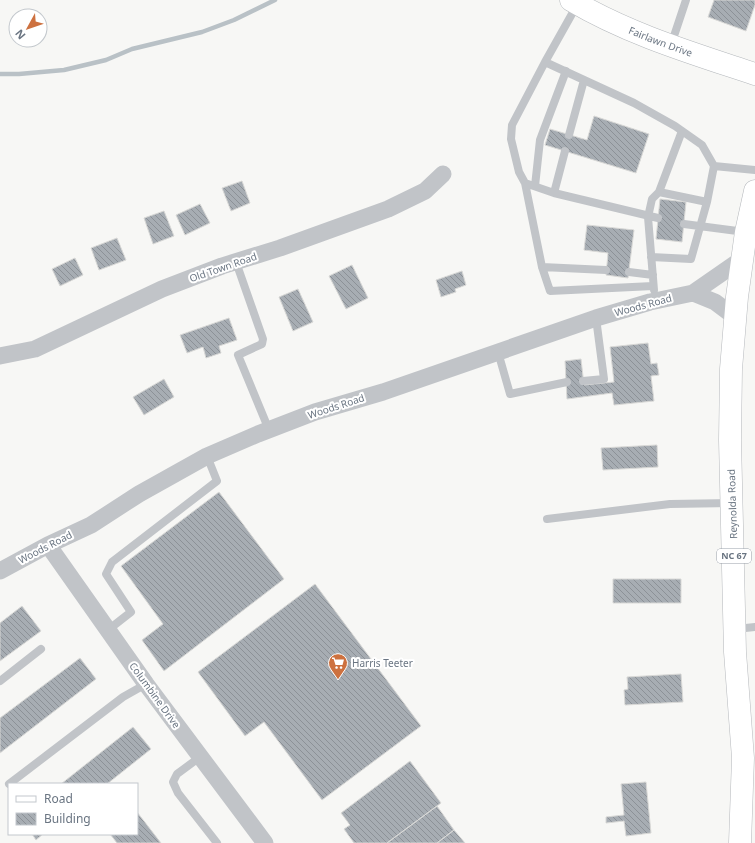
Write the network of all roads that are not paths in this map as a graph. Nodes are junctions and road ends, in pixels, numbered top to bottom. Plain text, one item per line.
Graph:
1 (686, 0) edge
2 (574, 2) edge
3 (671, 46) junction
4 (546, 62) junction
5 (566, 71) junction
6 (755, 74) edge
7 (584, 80) junction
8 (682, 131) junction
9 (569, 135) dead end
10 (565, 151) dead end
11 (714, 166) junction
12 (755, 170) edge
13 (443, 174) dead end
14 (525, 184) junction
15 (535, 186) junction
16 (755, 191) edge
17 (659, 192) junction
18 (554, 193) junction
19 (707, 202) junction
20 (648, 217) junction
21 (658, 218) dead end
22 (684, 224) dead end
23 (700, 225) junction
24 (746, 232) junction
25 (651, 257) junction
26 (742, 259) junction
27 (236, 262) junction
28 (542, 267) junction
29 (606, 270) dead end
30 (629, 272) dead end
31 (653, 275) junction
32 (692, 293) junction
33 (654, 294) junction
34 (735, 317) junction
35 (596, 318) junction
36 (498, 352) junction
37 (0, 356) edge
38 (584, 381) dead end
39 (567, 382) dead end
40 (269, 430) junction
41 (207, 456) junction
42 (732, 503) junction
43 (547, 519) dead end
44 (48, 545) junction
45 (0, 571) edge
46 (745, 628) edge
47 (108, 630) junction
48 (41, 649) dead end
49 (0, 681) edge
50 (146, 684) junction
51 (200, 757) junction
52 (749, 758) edge
53 (10, 783) edge
54 (217, 843) edge
55 (265, 843) edge
56 (740, 843) edge

1 - 3 lane
2 - 3 main road, Fairlawn Drive
2 - 4 lane
3 - 6 main road, Fairlawn Drive
4 - 5 lane
4 - 14 lane
5 - 7 lane
5 - 15 lane
7 - 8 lane
7 - 9 lane
8 - 11 lane
8 - 17 lane
10 - 18 lane
11 - 12 lane
11 - 19 lane
13 - 27 street, Old Town Road
14 - 15 lane
14 - 28 lane
15 - 18 lane
16 - 24 main road, Reynolda Road / NC 67
17 - 19 lane
17 - 20 lane
18 - 20 lane
19 - 23 lane
20 - 21 lane
20 - 25 lane
22 - 23 lane
23 - 24 lane
23 - 25 lane
24 - 26 main road, Reynolda Road / NC 67
25 - 31 lane
26 - 32 street, Woods Road
26 - 34 main road, Reynolda Road / NC 67
27 - 37 street, Old Town Road
27 - 40 lane
28 - 29 lane
28 - 33 lane
30 - 31 lane
31 - 33 lane
32 - 33 street, Woods Road
32 - 34 street
33 - 35 street, Woods Road
34 - 42 main road, Reynolda Road / NC 67
35 - 36 street, Woods Road
35 - 38 lane
36 - 39 lane
36 - 40 street, Woods Road
40 - 41 street, Woods Road
41 - 44 street, Woods Road
41 - 47 lane
42 - 43 lane
42 - 46 main road, Reynolda Road / NC 67
44 - 45 street, Woods Road
44 - 47 street, Columbine Drive
46 - 52 main road, Reynolda Road / NC 67
47 - 50 street, Columbine Drive
48 - 49 lane
50 - 51 street, Columbine Drive
50 - 53 lane
51 - 54 lane
51 - 55 street, Columbine Drive
52 - 56 main road, Reynolda Road / NC 67

